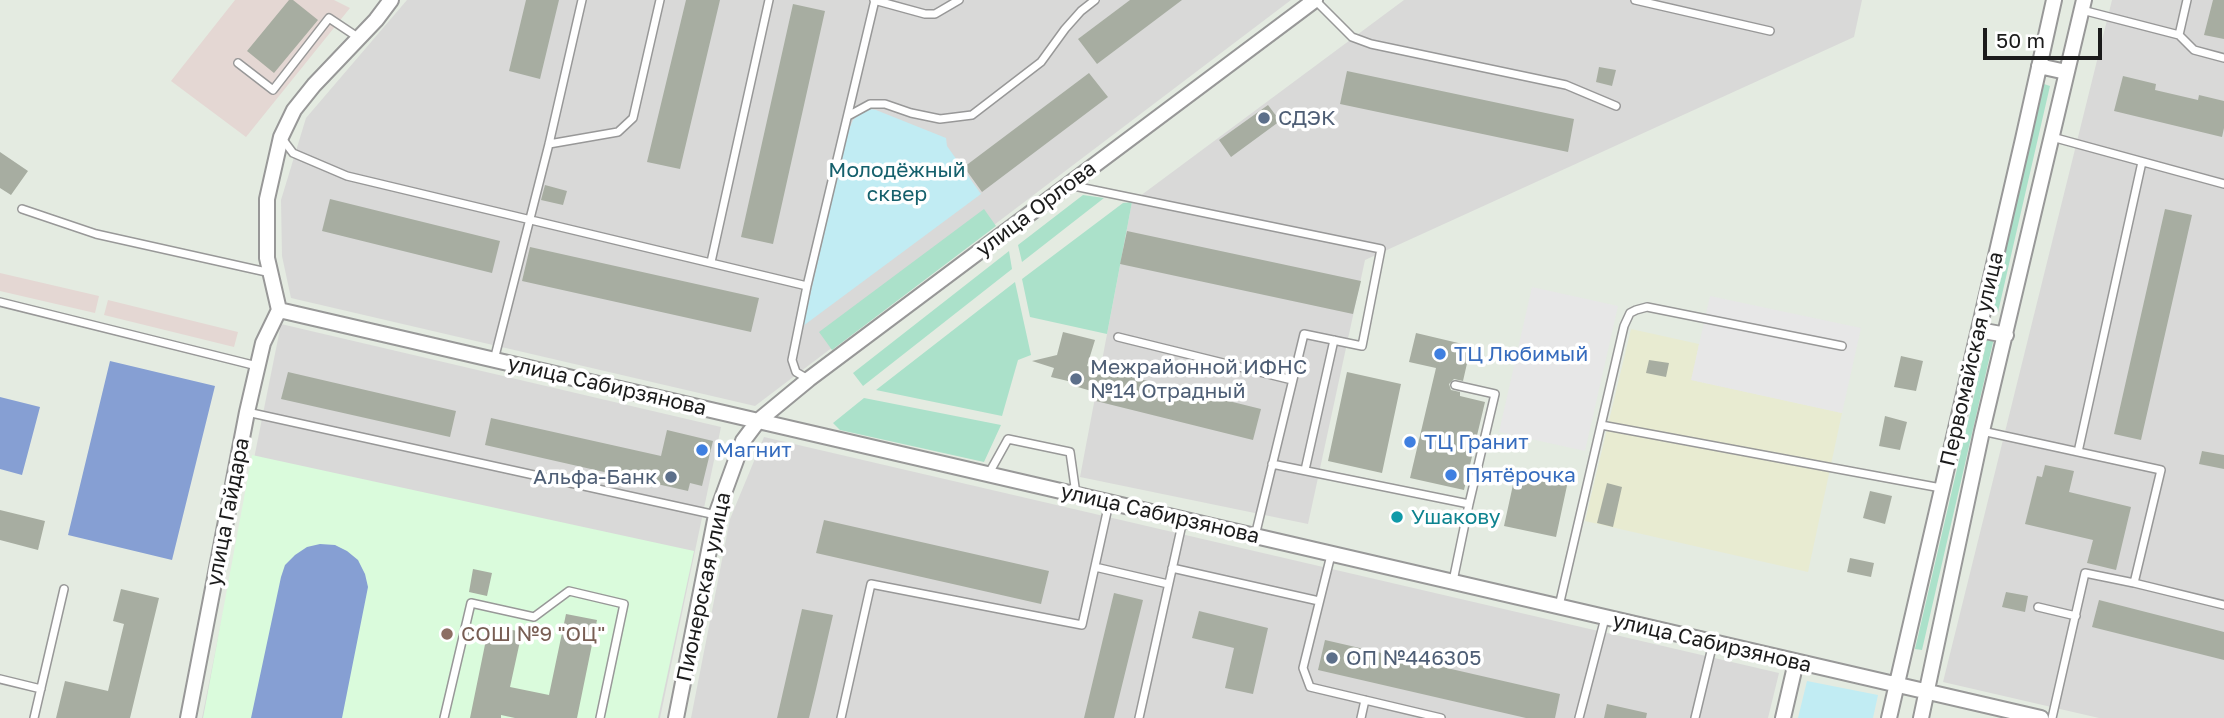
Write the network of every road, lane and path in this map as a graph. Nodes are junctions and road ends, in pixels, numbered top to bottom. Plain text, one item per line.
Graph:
1 (391, 0) edge
2 (582, 0) edge
3 (660, 0) edge
4 (769, 0) edge
5 (874, 0) edge
6 (959, 0) edge
7 (1095, 0) edge
8 (1315, 0) edge
9 (1636, 0) edge
10 (2054, 0) edge
11 (2187, 0) edge
12 (2083, 5) edge
13 (1770, 31) dead end
14 (2179, 35) junction
15 (359, 38) junction
16 (2224, 58) edge
17 (238, 62) dead end
18 (2039, 66) junction
19 (2066, 72) junction
20 (1616, 106) dead end
21 (847, 116) junction
22 (281, 137) junction
23 (2052, 137) junction
24 (549, 144) junction
25 (2142, 162) junction
26 (2224, 184) edge
27 (1068, 185) junction
28 (22, 209) dead end
29 (528, 221) junction
30 (711, 262) junction
31 (271, 273) junction
32 (807, 286) junction
33 (0, 302) edge
34 (279, 310) junction
35 (1979, 330) junction
36 (2006, 335) junction
37 (1118, 337) dead end
38 (1334, 340) junction
39 (1842, 346) dead end
40 (494, 360) junction
41 (258, 366) junction
42 (809, 379) junction
43 (1292, 380) junction
44 (1455, 385) dead end
45 (247, 412) junction
46 (758, 421) junction
47 (1601, 425) junction
48 (1982, 431) junction
49 (2078, 452) junction
50 (1272, 464) junction
51 (1305, 470) junction
52 (988, 475) junction
53 (1941, 488) junction
54 (1076, 495) junction
55 (1109, 503) junction
56 (1469, 505) junction
57 (716, 515) junction
58 (1183, 520) junction
59 (1255, 536) junction
60 (1331, 555) junction
61 (1095, 567) junction
62 (1172, 568) junction
63 (1453, 581) junction
64 (2134, 583) junction
65 (1168, 584) junction
66 (64, 589) dead end
67 (1319, 601) junction
68 (2224, 604) edge
69 (1559, 606) junction
70 (2038, 607) dead end
71 (2076, 616) junction
72 (1605, 618) junction
73 (1713, 643) junction
74 (1796, 662) junction
75 (0, 679) edge
76 (1896, 685) junction
77 (41, 689) junction
78 (1926, 692) junction
79 (1365, 699) junction
80 (34, 718) edge
81 (187, 718) edge
82 (444, 718) edge
83 (600, 718) edge
84 (676, 718) edge
85 (841, 718) edge
86 (1139, 718) edge
87 (1361, 718) edge
88 (1441, 718) edge
89 (1579, 718) edge
90 (1695, 718) edge
91 (1783, 718) edge
92 (1889, 718) edge
93 (1921, 718) edge
94 (2040, 718) edge
95 (2052, 718) edge

1 - 15 street
2 - 24 lane
3 - 24 lane
4 - 30 lane
5 - 6 lane
5 - 21 lane
7 - 21 lane
8 - 20 lane
8 - 27 street, улица Орлова
9 - 13 lane
10 - 18 street, Первомайская улица
11 - 14 lane
12 - 14 lane
12 - 19 street, Первомайская улица
14 - 16 lane
15 - 17 lane
15 - 22 street
18 - 19 street
18 - 35 street, Первомайская улица
19 - 23 street, Первомайская улица
21 - 32 lane
22 - 29 lane
22 - 31 street
23 - 25 lane
23 - 36 street, Первомайская улица
24 - 29 lane
25 - 26 lane
25 - 49 lane
27 - 38 lane
27 - 42 street, улица Орлова
28 - 31 lane
29 - 30 lane
29 - 40 lane
30 - 32 lane
31 - 34 street
32 - 42 lane
33 - 41 lane
34 - 40 street, улица Сабирзянова
34 - 41 street, улица Гайдара
35 - 36 street
35 - 53 street, Первомайская улица
36 - 48 street, Первомайская улица
37 - 43 lane
38 - 43 lane
38 - 51 lane
39 - 47 lane
40 - 46 street, улица Сабирзянова
41 - 45 street, улица Гайдара
42 - 46 street, улица Орлова
43 - 50 lane
44 - 56 lane
45 - 57 lane
45 - 81 street, улица Гайдара
46 - 52 street, улица Сабирзянова
46 - 57 street, Пионерская улица
47 - 53 lane
47 - 69 lane
48 - 49 lane
48 - 78 street, Первомайская улица
49 - 64 lane
50 - 51 lane
50 - 59 lane
51 - 56 lane
52 - 54 street, улица Сабирзянова
52 - 54 lane
53 - 76 street, Первомайская улица
54 - 55 street, улица Сабирзянова
55 - 58 street, улица Сабирзянова
55 - 61 lane
56 - 63 lane
57 - 84 street, Пионерская улица
58 - 59 street, улица Сабирзянова
58 - 62 lane
59 - 60 street, улица Сабирзянова
60 - 63 street, улица Сабирзянова
60 - 67 lane
61 - 65 lane
61 - 85 lane
62 - 65 lane
62 - 67 lane
63 - 69 street, улица Сабирзянова
64 - 68 lane
64 - 71 lane
65 - 86 lane
66 - 77 lane
67 - 79 lane
69 - 72 street, улица Сабирзянова
70 - 71 lane
71 - 95 lane
72 - 73 street, улица Сабирзянова
72 - 89 lane
73 - 74 street, улица Сабирзянова
73 - 90 lane
74 - 76 street, улица Сабирзянова
74 - 91 street
75 - 77 lane
76 - 78 street, улица Сабирзянова
76 - 92 street, Первомайская улица
77 - 80 lane
78 - 93 street, Первомайская улица
78 - 94 street, улица Сабирзянова
79 - 87 lane
79 - 88 lane
82 - 83 lane

